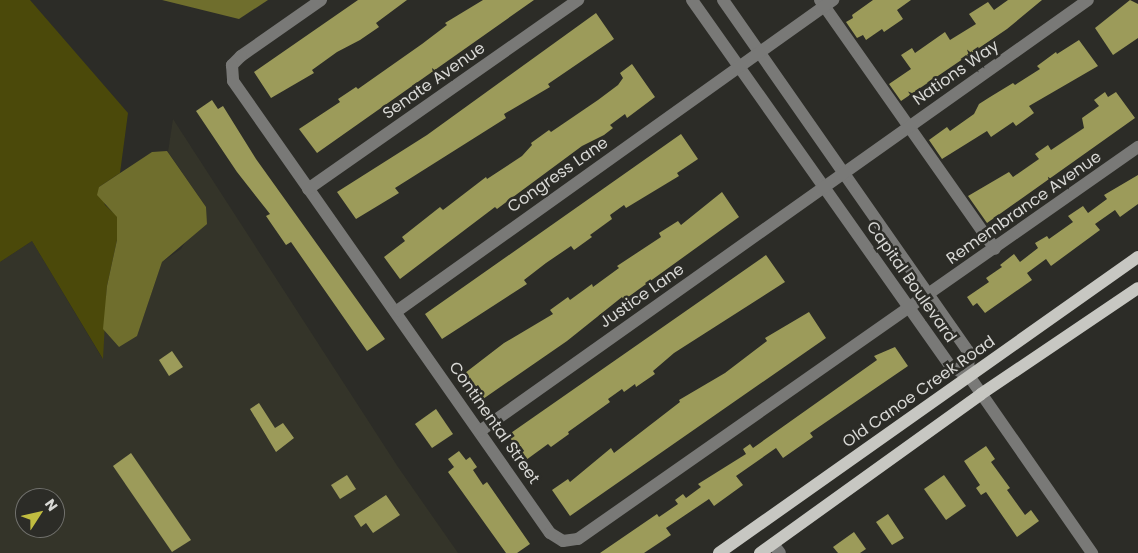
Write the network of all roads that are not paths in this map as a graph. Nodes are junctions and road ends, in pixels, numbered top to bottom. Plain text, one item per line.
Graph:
1 (321, 0) edge
2 (578, 0) edge
3 (692, 0) edge
4 (723, 0) edge
5 (1088, 0) edge
6 (826, 2) edge
7 (760, 52) junction
8 (739, 66) junction
9 (908, 127) junction
10 (1138, 147) edge
11 (843, 173) junction
12 (824, 187) junction
13 (308, 189) junction
14 (995, 249) junction
15 (1138, 257) edge
16 (1138, 288) edge
17 (929, 296) junction
18 (910, 309) junction
19 (396, 311) junction
20 (969, 376) junction
21 (982, 394) junction
22 (480, 431) junction
23 (776, 548) edge
24 (719, 553) edge
25 (760, 553) edge
26 (1092, 553) edge

1 - 13 street, Continental Street
2 - 13 street, Senate Avenue
3 - 8 street, Capital Boulevard
4 - 7 street, Capital Boulevard
5 - 9 street, Nations Way
6 - 7 street, Congress Lane
6 - 9 street
7 - 8 street, Congress Lane
7 - 11 street, Capital Boulevard
8 - 12 street, Capital Boulevard
8 - 19 street, Congress Lane
9 - 11 street, Nations Way
9 - 14 street
10 - 14 street, Remembrance Avenue
11 - 12 street, Nations Way
11 - 17 street, Capital Boulevard
12 - 18 street, Capital Boulevard
12 - 22 street, Justice Lane
13 - 19 street, Continental Street
14 - 17 street, Remembrance Avenue
15 - 20 main road, Old Canoe Creek Road
16 - 21 main road
17 - 18 street, Remembrance Avenue
17 - 20 street, Capital Boulevard
18 - 20 street, Capital Boulevard
18 - 22 street, Continental Street
19 - 22 street, Continental Street
20 - 21 street
20 - 24 main road, Old Canoe Creek Road
21 - 23 main road
21 - 26 street
23 - 25 main road

